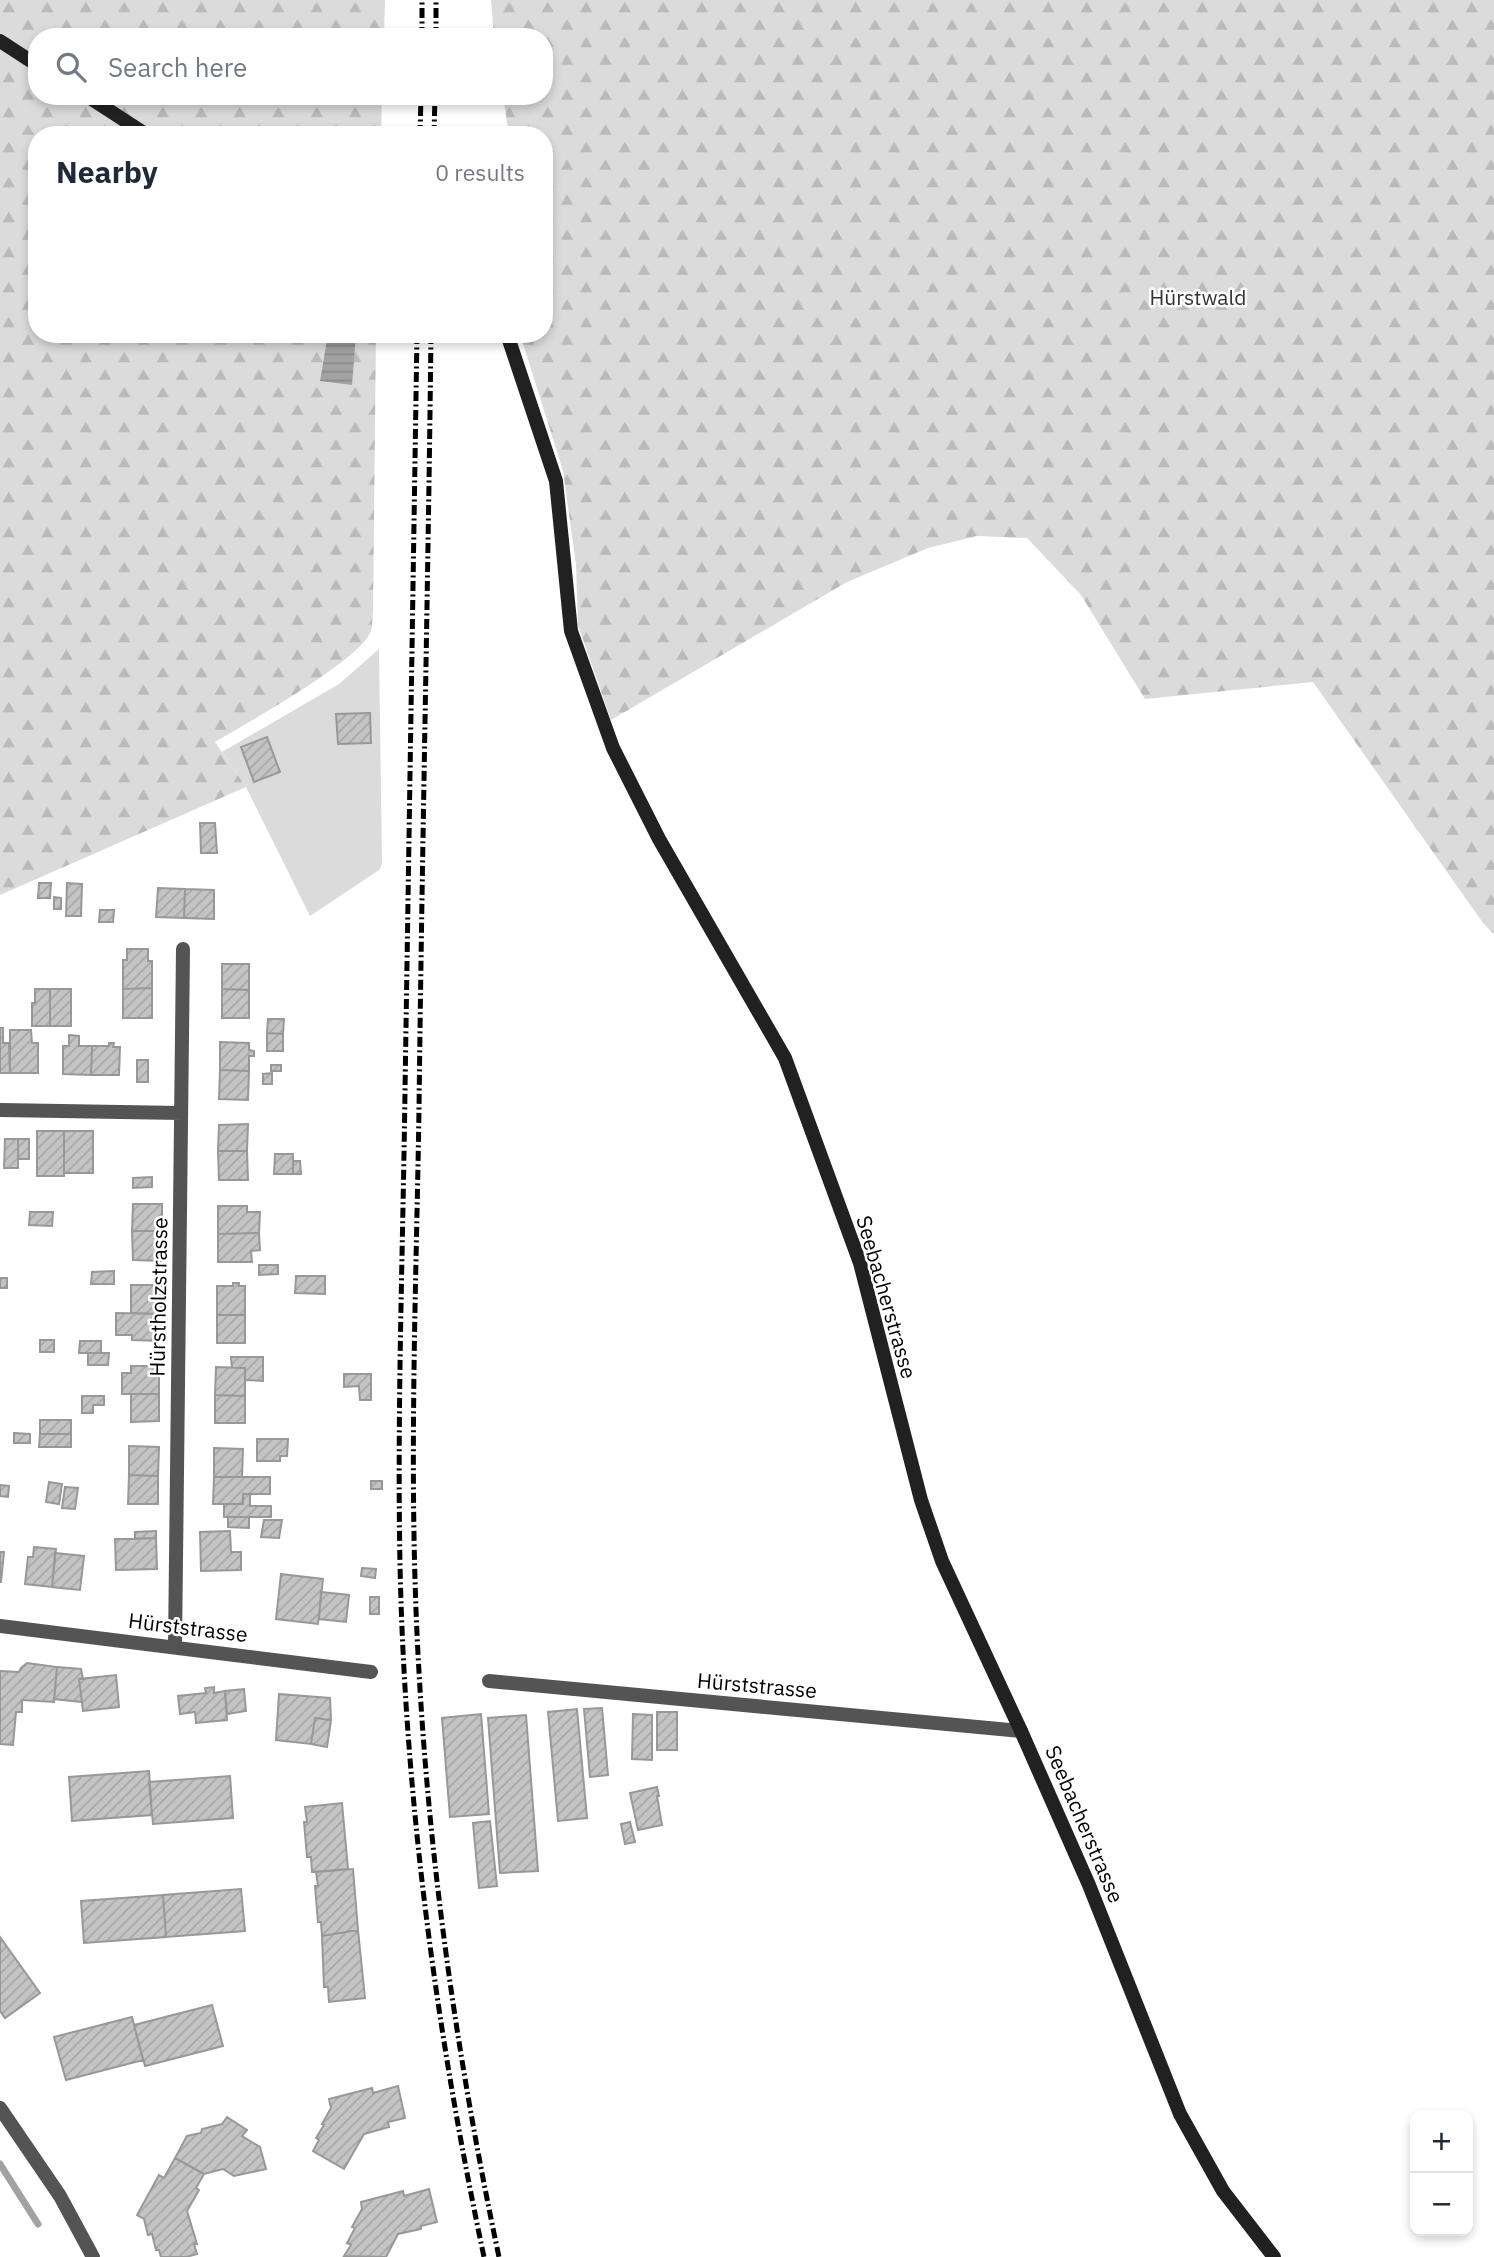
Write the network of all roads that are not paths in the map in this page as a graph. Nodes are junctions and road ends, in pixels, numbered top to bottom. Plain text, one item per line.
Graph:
1 (0, 41) edge
2 (28, 59) edge
3 (101, 105) edge
4 (133, 126) edge
5 (511, 343) edge
6 (183, 949) dead end
7 (0, 1110) edge
8 (181, 1113) junction
9 (0, 1626) edge
10 (175, 1646) junction
11 (371, 1672) dead end
12 (489, 1681) dead end
13 (1021, 1731) junction
14 (0, 2108) edge
15 (93, 2257) edge
16 (1273, 2257) edge

1 - 2 street
3 - 4 street
5 - 13 street, Seebacherstrasse
6 - 8 street, Hürstholzstrasse
7 - 8 street
8 - 10 street, Hürstholzstrasse
9 - 10 street, Hürststrasse
10 - 11 street, Hürststrasse
12 - 13 street, Hürststrasse
13 - 16 street, Seebacherstrasse
14 - 15 street

